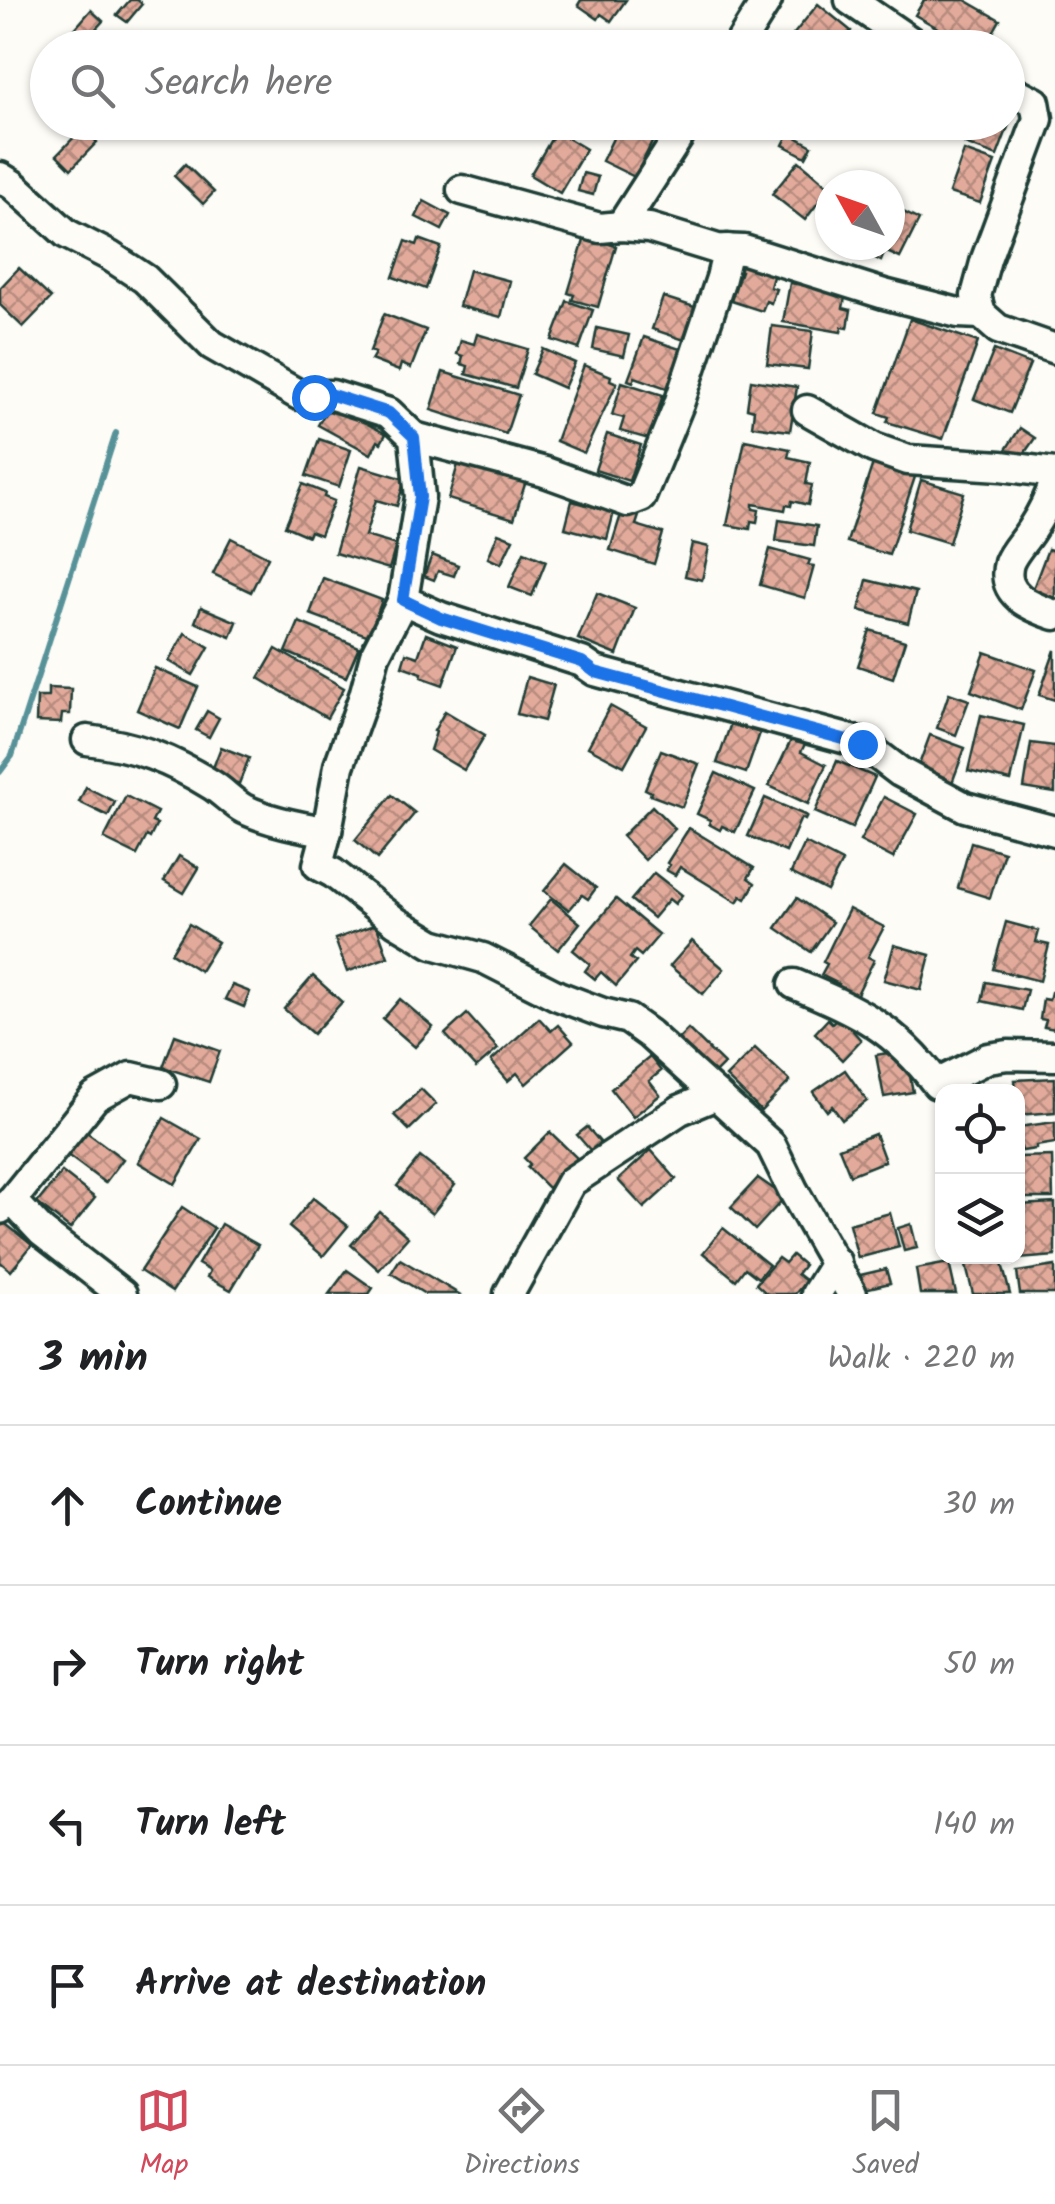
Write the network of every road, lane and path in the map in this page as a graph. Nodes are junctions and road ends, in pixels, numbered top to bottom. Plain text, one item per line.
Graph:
1 (768, 0) edge
2 (850, 0) edge
3 (749, 30) edge
4 (894, 30) edge
5 (1025, 97) edge
6 (677, 140) edge
7 (0, 177) edge
8 (462, 190) dead end
9 (622, 226) junction
10 (728, 249) junction
11 (981, 314) junction
12 (1055, 349) edge
13 (808, 410) dead end
14 (414, 437) junction
15 (1055, 477) edge
16 (403, 600) junction
17 (1055, 616) edge
18 (87, 740) dead end
19 (1055, 831) edge
20 (327, 832) junction
21 (794, 984) dead end
22 (1055, 1056) edge
23 (161, 1084) dead end
24 (716, 1096) junction
25 (6, 1205) edge
26 (836, 1262) junction
27 (122, 1294) edge
28 (510, 1294) edge
29 (816, 1294) edge
30 (852, 1294) edge

1 - 3 street
2 - 4 street
5 - 11 street
6 - 9 street
7 - 14 street
8 - 9 street
9 - 10 street
10 - 11 street
10 - 14 street
11 - 12 street
13 - 15 street
14 - 16 street
15 - 17 street
16 - 19 street
16 - 20 street
18 - 20 street
20 - 24 street
21 - 22 street
23 - 25 street
24 - 26 street
24 - 28 street
25 - 27 street
26 - 29 street
26 - 30 street

